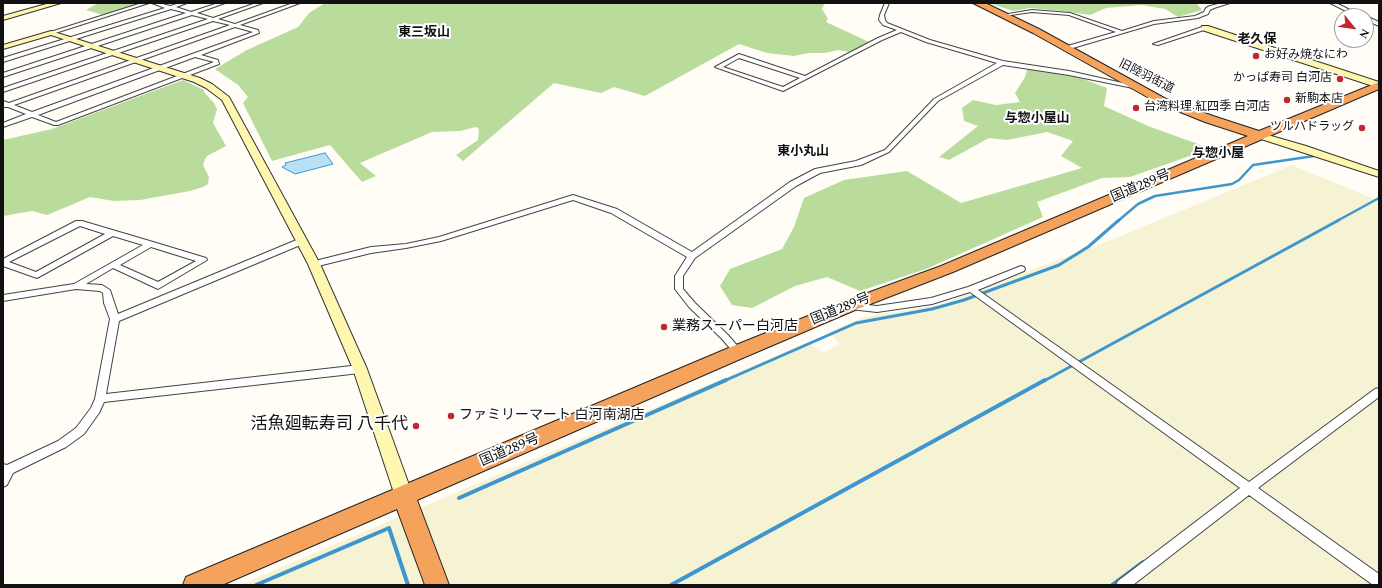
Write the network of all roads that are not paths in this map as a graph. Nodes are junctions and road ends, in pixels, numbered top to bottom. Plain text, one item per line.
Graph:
1 (58, 3) edge
2 (147, 3) edge
3 (154, 3) edge
4 (185, 3) edge
5 (224, 3) edge
6 (261, 3) edge
7 (298, 3) edge
8 (887, 3) edge
9 (978, 3) edge
10 (1228, 3) edge
11 (1332, 3) edge
12 (171, 8) junction
13 (1343, 8) edge
14 (192, 13) junction
15 (1004, 15) junction
16 (3, 18) edge
17 (214, 19) junction
18 (1175, 19) junction
19 (1190, 24) dead end
20 (236, 25) junction
21 (1201, 27) joint
22 (900, 31) junction
23 (1121, 32) junction
24 (47, 34) junction
25 (70, 39) junction
26 (1156, 44) dead end
27 (92, 46) junction
28 (3, 47) edge
29 (1066, 48) junction
30 (114, 53) junction
31 (195, 55) junction
32 (3, 60) edge
33 (136, 60) junction
34 (1002, 63) junction
35 (159, 68) junction
36 (3, 75) edge
37 (184, 75) junction
38 (805, 78) junction
39 (1379, 85) edge
40 (1133, 86) junction
41 (3, 90) edge
42 (5, 105) edge
43 (32, 114) junction
44 (3, 125) edge
45 (1260, 136) junction
46 (1379, 174) edge
47 (112, 233) junction
48 (302, 241) junction
49 (150, 244) junction
50 (692, 256) junction
51 (3, 263) edge
52 (314, 264) junction
53 (114, 265) junction
54 (1021, 269) dead end
55 (76, 286) junction
56 (971, 288) junction
57 (3, 298) edge
58 (848, 306) junction
59 (115, 320) junction
60 (738, 352) junction
61 (360, 369) junction
62 (1379, 392) edge
63 (100, 399) junction
64 (6, 469) edge
65 (3, 482) edge
66 (1249, 488) junction
67 (404, 496) junction
68 (1379, 582) edge
69 (194, 585) edge
70 (437, 585) edge
71 (1123, 585) edge

1 - 16 street
2 - 24 street
3 - 12 street
4 - 12 street
5 - 14 street
6 - 17 street
7 - 20 street
8 - 22 street
9 - 15 highway, 旧陸羽街道
10 - 18 street
11 - 13 street
12 - 14 street
12 - 25 street
14 - 17 street
14 - 27 street
15 - 23 street
15 - 29 highway, 旧陸羽街道
17 - 20 street
17 - 30 street
18 - 19 street
18 - 23 street
20 - 31 street
20 - 33 street
21 - 26 street
21 - 39 street
22 - 34 street
22 - 38 street
23 - 29 street
24 - 25 street
24 - 28 street
25 - 27 street
25 - 32 street
27 - 30 street
27 - 36 street
29 - 40 highway, 旧陸羽街道
30 - 33 street
30 - 41 street
31 - 35 street
31 - 37 street
33 - 35 street
33 - 42 street
34 - 40 street
34 - 50 street
35 - 37 street
35 - 43 street
37 - 43 street
37 - 48 street
38 - 38 street
39 - 45 highway, 国道289号
40 - 45 highway, 旧陸羽街道
42 - 43 street
43 - 44 street
45 - 46 street, 旧陸羽街道
45 - 58 highway, 国道289号
47 - 49 street
47 - 51 street
47 - 51 street
48 - 52 street
48 - 59 street
49 - 53 street
49 - 53 street
50 - 52 street
50 - 60 street
52 - 61 street
53 - 55 street
54 - 56 street
55 - 57 street
55 - 59 street
56 - 58 street
56 - 66 street
58 - 60 highway, 国道289号
59 - 63 street
60 - 67 highway, 国道289号
61 - 63 street
61 - 67 street
62 - 66 street
63 - 64 street
64 - 65 street
66 - 68 street
66 - 71 street
67 - 69 highway, 国道289号
67 - 70 highway

